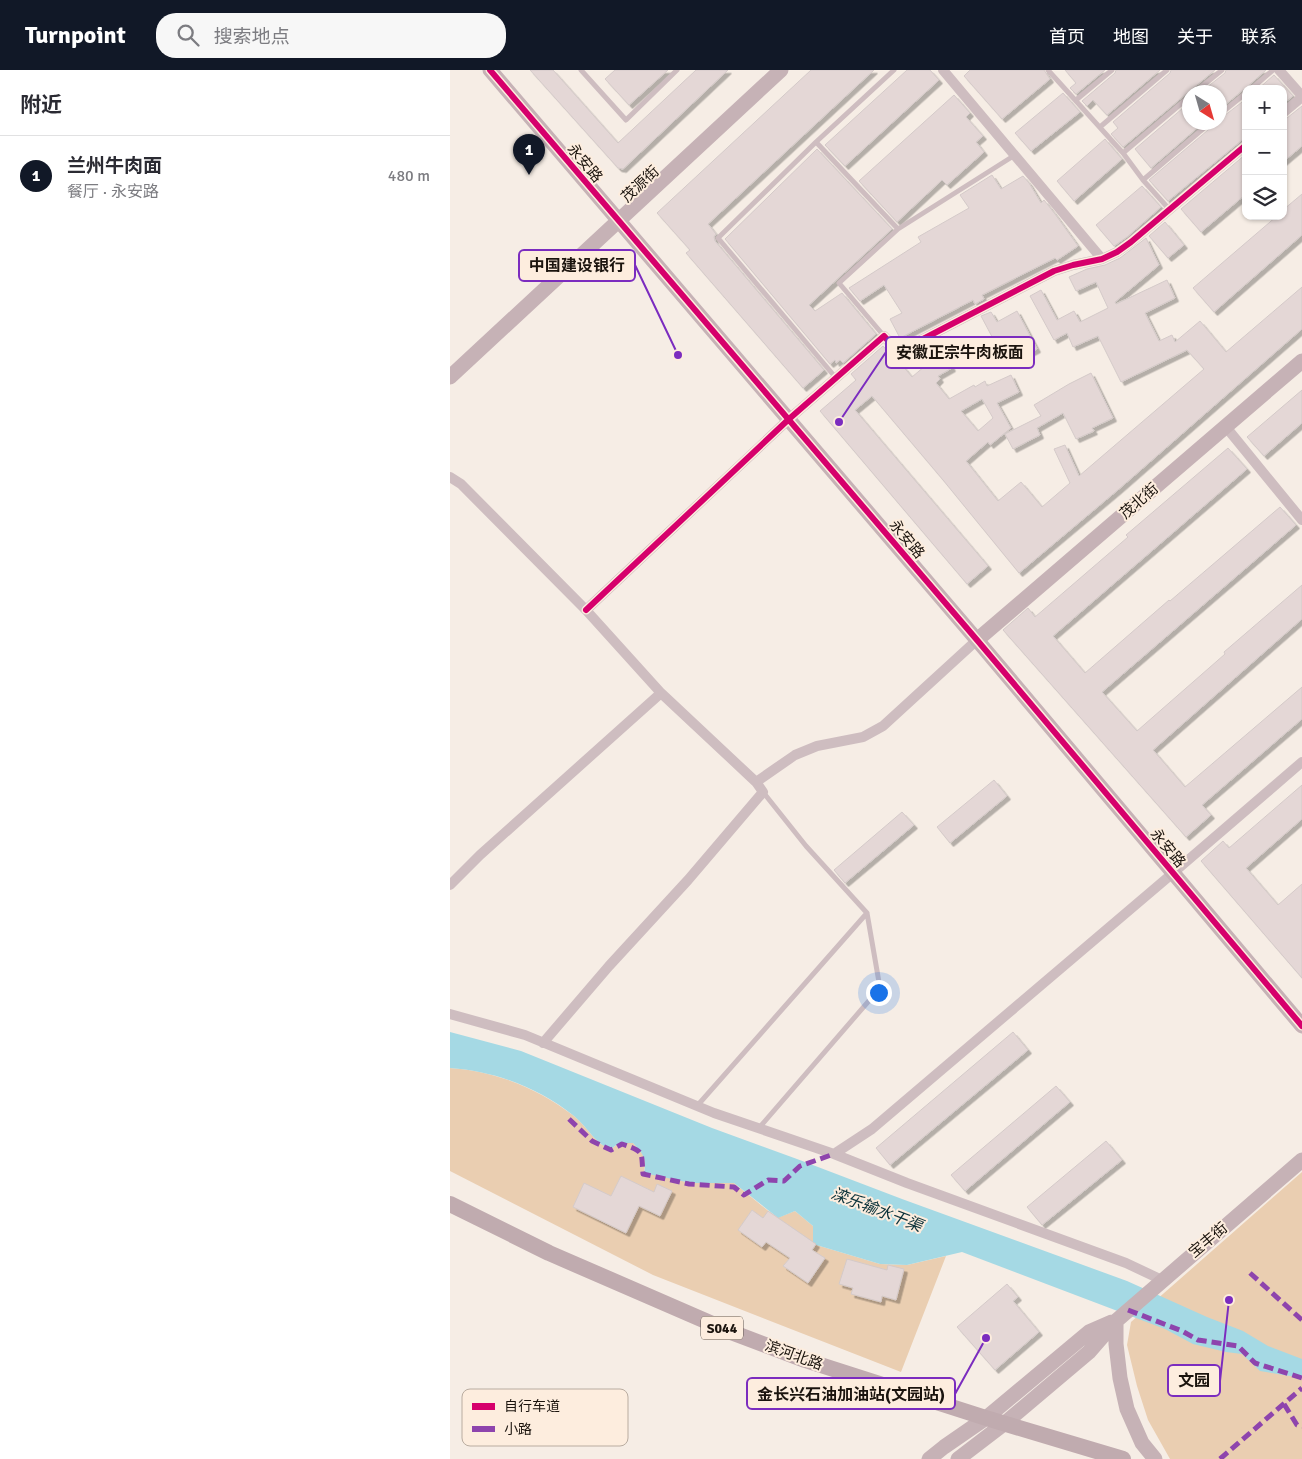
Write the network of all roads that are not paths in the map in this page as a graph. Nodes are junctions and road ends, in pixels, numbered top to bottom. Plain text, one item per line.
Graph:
1 (581, 70) edge
2 (677, 70) edge
3 (781, 70) edge
4 (894, 70) edge
5 (943, 70) edge
6 (1050, 70) edge
7 (1112, 70) edge
8 (1167, 70) edge
9 (1222, 70) edge
10 (492, 71) edge
11 (1281, 71) edge
12 (1204, 85) edge
13 (1258, 85) edge
14 (1242, 96) edge
15 (1302, 97) edge
16 (1076, 100) junction
17 (1182, 104) edge
18 (1227, 109) edge
19 (1287, 110) edge
20 (1100, 127) junction
21 (1202, 130) edge
22 (816, 142) junction
23 (1242, 148) edge
24 (1123, 153) junction
25 (1015, 155) junction
26 (1143, 180) junction
27 (1169, 209) junction
28 (618, 221) junction
29 (898, 229) junction
30 (1102, 260) junction
31 (884, 336) junction
32 (1302, 361) edge
33 (450, 378) edge
34 (836, 378) junction
35 (789, 419) junction
36 (1226, 427) junction
37 (450, 477) edge
38 (1302, 520) edge
39 (586, 610) junction
40 (977, 640) junction
41 (661, 692) junction
42 (1302, 762) edge
43 (756, 782) junction
44 (763, 792) junction
45 (1173, 873) junction
46 (450, 885) edge
47 (867, 913) junction
48 (450, 1014) edge
49 (1302, 1026) edge
50 (543, 1043) junction
51 (697, 1106) junction
52 (759, 1129) junction
53 (834, 1154) junction
54 (1302, 1160) edge
55 (450, 1204) edge
56 (1162, 1280) junction
57 (1116, 1321) junction
58 (986, 1418) junction
59 (1005, 1423) junction
60 (929, 1459) edge
61 (958, 1459) edge
62 (1123, 1459) edge
63 (1155, 1459) edge

1 - 2 lane
3 - 28 street, 茂源街
4 - 22 lane
5 - 25 street
6 - 16 lane
7 - 16 lane
8 - 20 lane
9 - 12 lane
10 - 28 street, 永安路
11 - 13 lane
11 - 15 street
14 - 18 lane
15 - 19 street
16 - 20 lane
17 - 24 lane
20 - 24 lane
21 - 26 lane
22 - 29 lane
22 - 34 lane
23 - 27 street
24 - 26 lane
25 - 29 lane
25 - 30 street
26 - 27 lane
27 - 30 street
28 - 33 street, 茂源街
28 - 35 street, 永安路
29 - 31 lane
30 - 31 street
31 - 34 street
32 - 36 street, 茂北街
34 - 35 street
35 - 39 street
35 - 40 street, 永安路
36 - 38 street
36 - 40 street, 茂北街
37 - 39 street
39 - 41 street
40 - 43 street
40 - 45 street, 永安路
41 - 43 street
41 - 46 street
42 - 45 street
43 - 44 street
44 - 47 lane
44 - 50 street
45 - 49 street, 永安路
45 - 53 street
47 - 51 lane
47 - 52 lane
48 - 50 street
50 - 51 street
51 - 52 street
52 - 53 street
53 - 56 street
54 - 56 street, 宝丰街
55 - 58 main road, 滨河北路 / S044
56 - 57 street, 宝丰街
57 - 58 street, 宝丰街
57 - 59 street, 宝丰街
57 - 63 street
58 - 59 main road, 滨河北路 / S044
58 - 60 street, 宝丰街
59 - 61 street, 宝丰街
59 - 62 main road, 滨河北路 / S044

